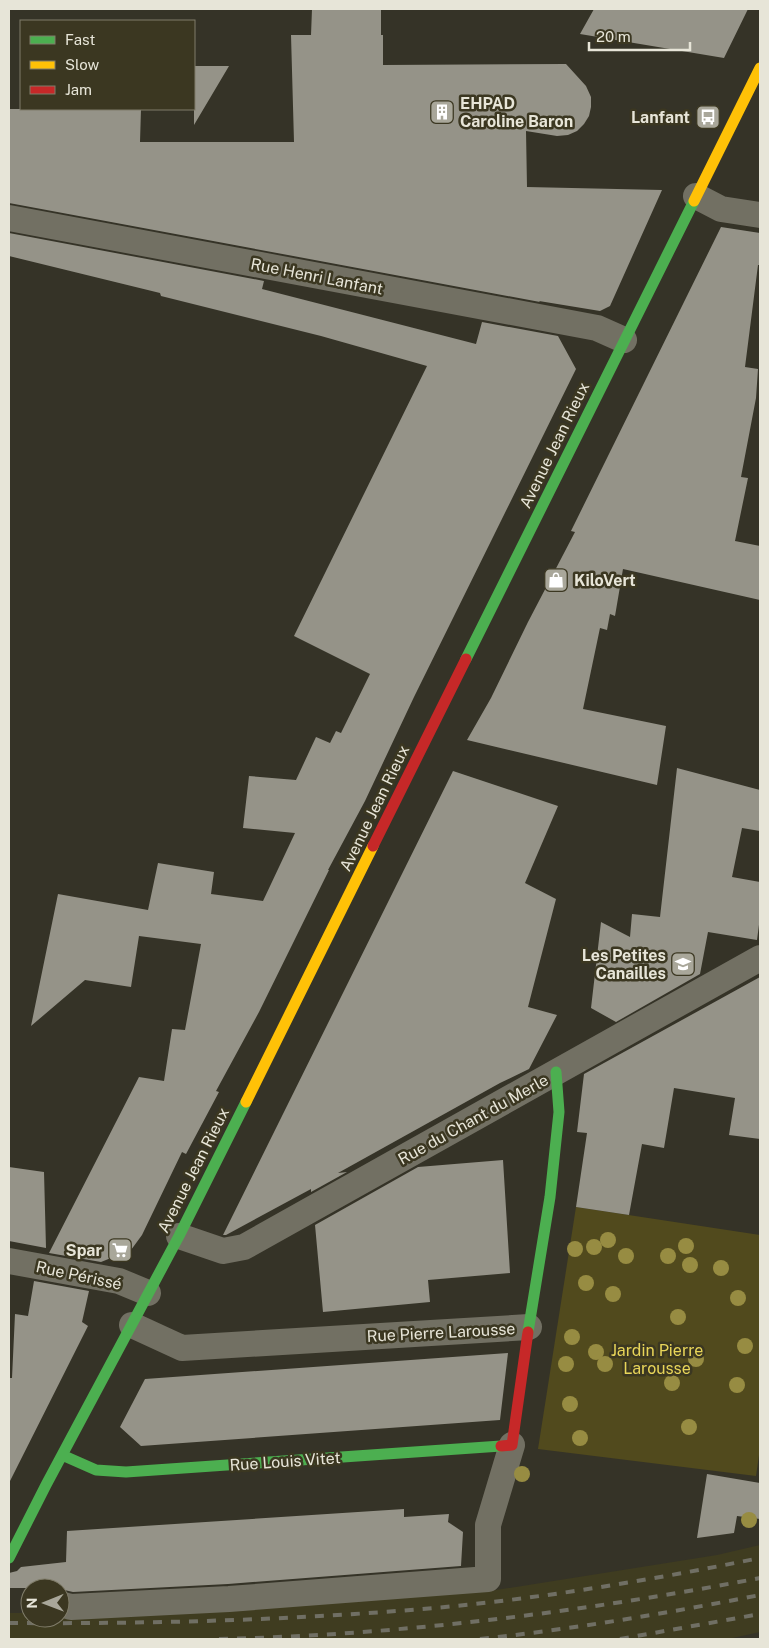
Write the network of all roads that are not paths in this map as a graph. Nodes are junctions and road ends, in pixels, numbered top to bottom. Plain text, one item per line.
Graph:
1 (760, 68) edge
2 (696, 196) junction
3 (760, 215) edge
4 (9, 218) edge
5 (624, 340) junction
6 (760, 958) edge
7 (556, 1072) junction
8 (179, 1236) junction
9 (9, 1261) edge
10 (148, 1293) junction
11 (132, 1325) junction
12 (529, 1327) junction
13 (512, 1445) junction
14 (62, 1455) junction
15 (9, 1558) edge
16 (70, 1607) edge

1 - 2 main road, Avenue Jean Rieux
2 - 3 street
2 - 5 main road, Avenue Jean Rieux
4 - 5 street, Rue Henri Lanfant
5 - 8 main road, Avenue Jean Rieux
6 - 7 street, Rue du Chant du Merle
7 - 8 street, Rue du Chant du Merle
7 - 12 main road, Rue Pierre Larousse
8 - 10 main road, Avenue Jean Rieux
9 - 10 street, Rue Périssé
10 - 11 main road, Avenue Jean Rieux
11 - 12 street, Rue Pierre Larousse
11 - 14 main road, Avenue Jean Rieux
12 - 13 main road
13 - 14 main road, Rue Louis Vitet
13 - 16 street
14 - 15 main road, Avenue Jean Rieux

